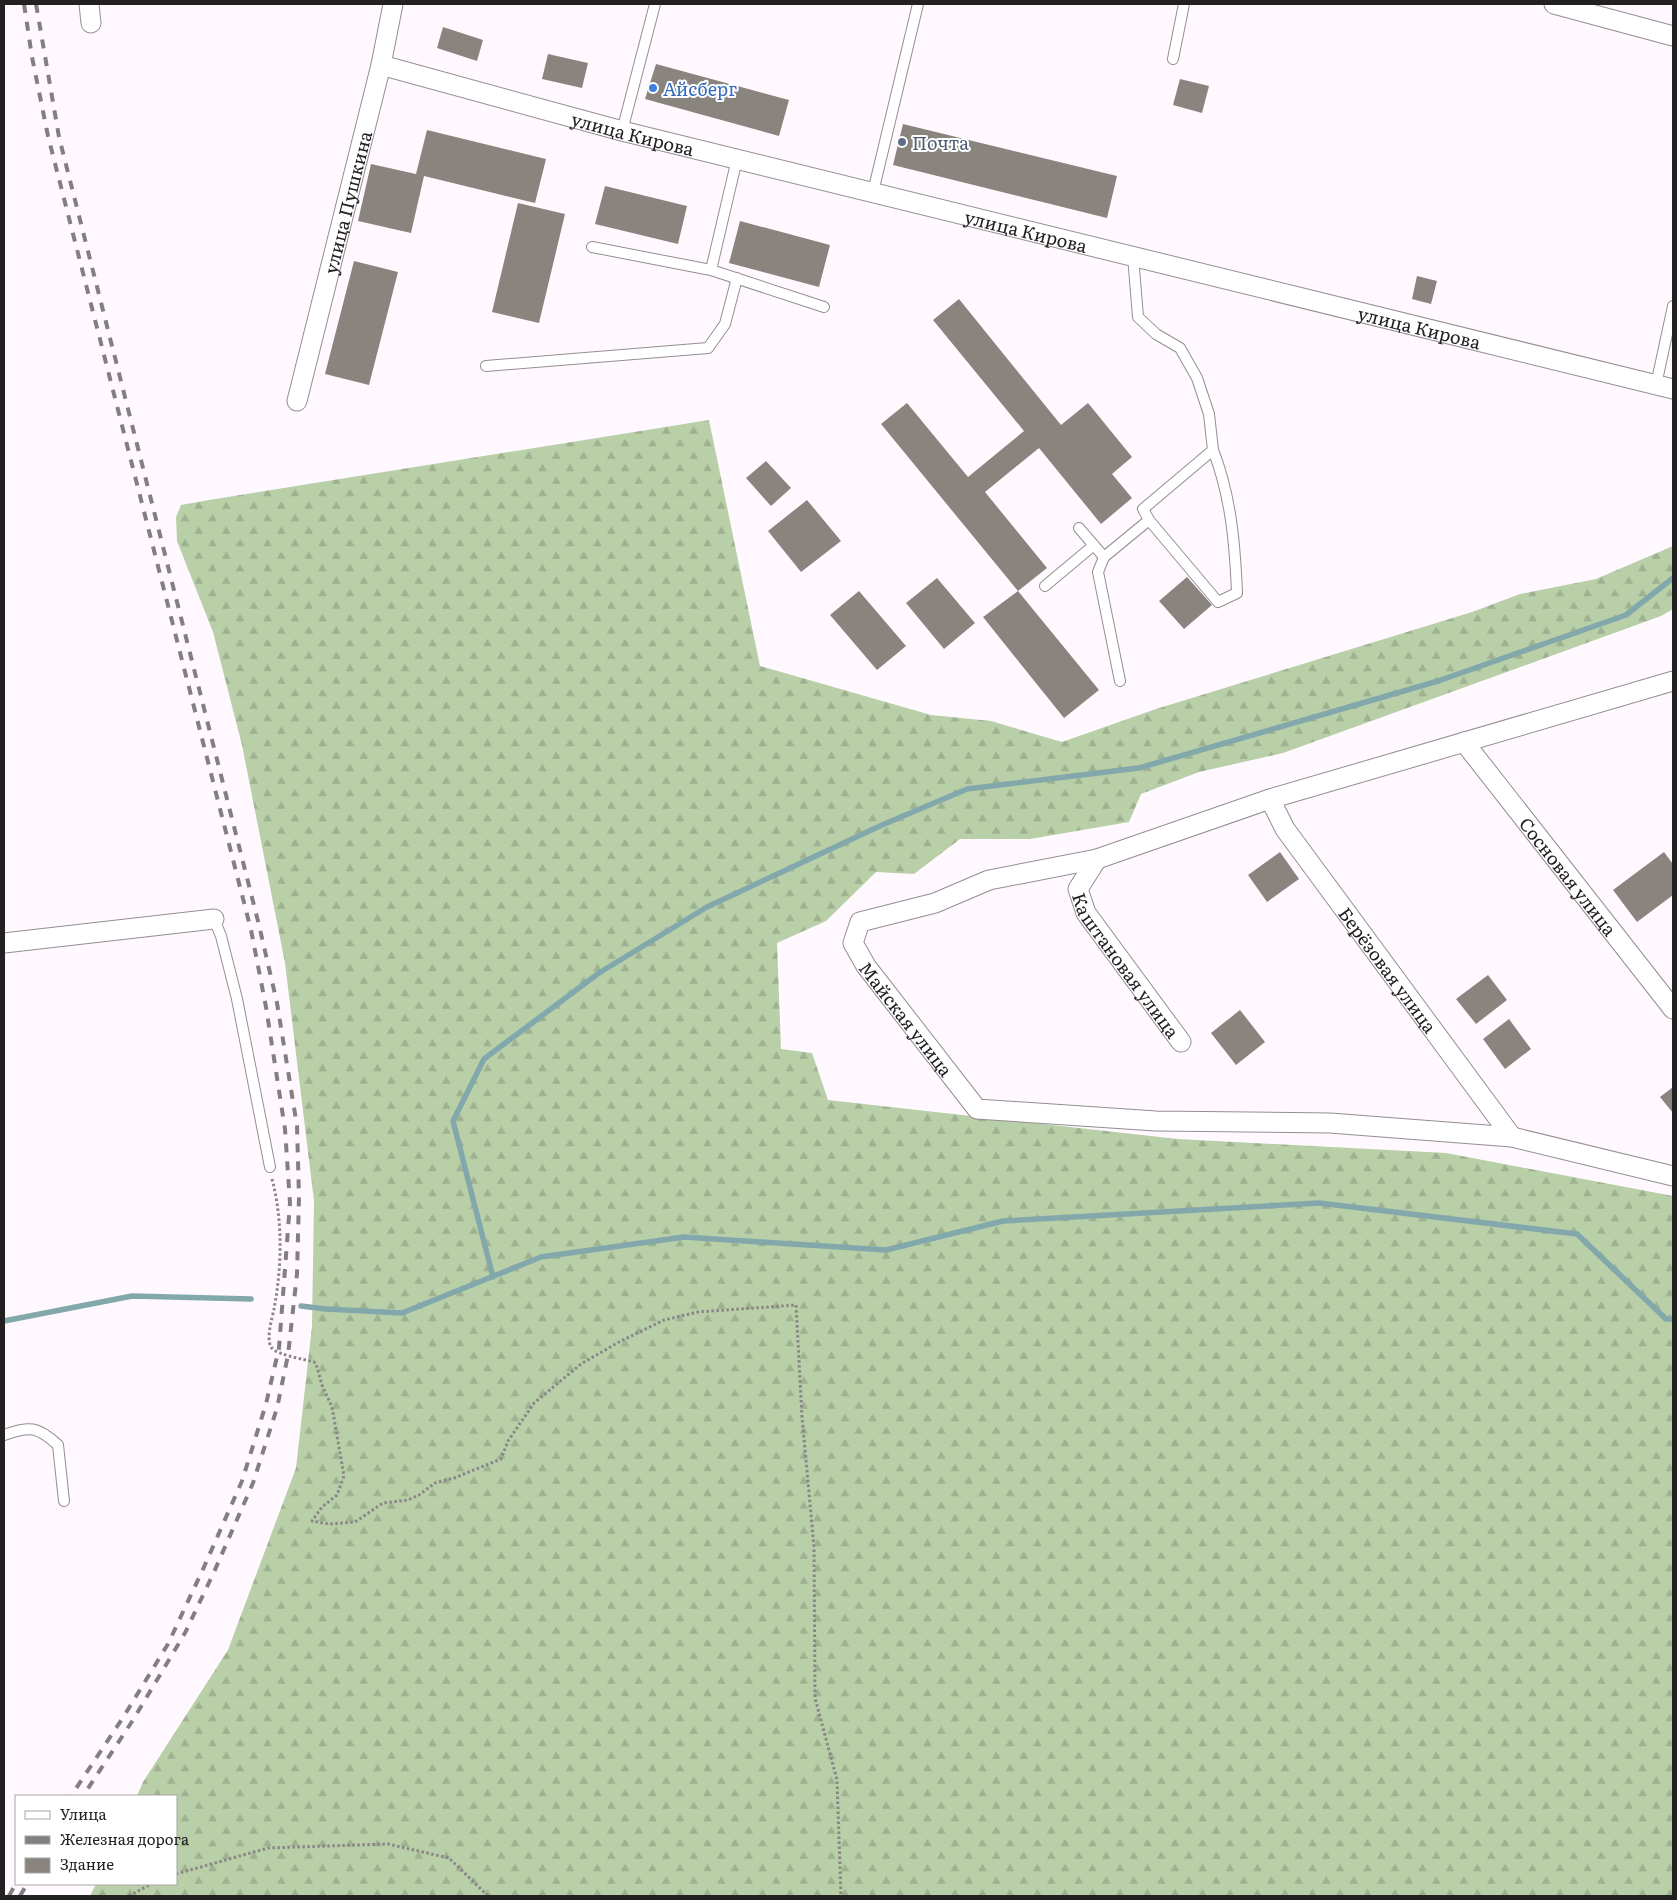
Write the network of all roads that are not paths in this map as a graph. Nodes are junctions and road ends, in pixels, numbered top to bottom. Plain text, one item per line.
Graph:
1 (89, 4) edge
2 (393, 4) edge
3 (655, 4) edge
4 (918, 4) edge
5 (1184, 4) edge
6 (1554, 4) edge
7 (92, 23) dead end
8 (1673, 36) edge
9 (1173, 59) dead end
10 (381, 65) junction
11 (622, 130) junction
12 (737, 159) junction
13 (873, 192) junction
14 (592, 247) dead end
15 (1134, 256) junction
16 (711, 270) junction
17 (737, 278) junction
18 (1673, 306) edge
19 (824, 307) dead end
20 (486, 366) dead end
21 (1664, 387) edge
22 (297, 401) dead end
23 (1212, 450) junction
24 (1149, 520) junction
25 (1080, 528) dead end
26 (1094, 546) junction
27 (1104, 557) junction
28 (1045, 586) dead end
29 (1120, 681) dead end
30 (1673, 681) edge
31 (1464, 742) junction
32 (1270, 798) junction
33 (1097, 859) junction
34 (214, 919) joint
35 (4, 943) edge
36 (1673, 1009) edge
37 (1181, 1042) dead end
38 (1512, 1137) junction
39 (270, 1167) road end
40 (1673, 1176) edge
41 (4, 1435) edge
42 (64, 1500) dead end

1 - 7 street
2 - 10 street, улица Пушкина
3 - 11 lane
4 - 13 lane
5 - 9 lane
6 - 8 street
10 - 11 street, улица Кирова
10 - 22 street, улица Пушкина
11 - 12 street, улица Кирова
12 - 13 street, улица Кирова
12 - 16 lane
13 - 15 street, улица Кирова
14 - 16 lane
15 - 21 street, улица Кирова
15 - 23 lane
16 - 17 lane
17 - 19 lane
17 - 20 lane
18 - 21 lane
23 - 24 lane
23 - 24 lane
24 - 27 lane
25 - 26 lane
26 - 27 lane
26 - 28 lane
27 - 29 lane
30 - 31 street
31 - 32 street
31 - 36 street, Сосновая улица
32 - 33 street
32 - 38 street, Берёзовая улица
33 - 37 street, Каштановая улица
33 - 38 street, Майская улица
34 - 35 street
34 - 39 lane
38 - 40 street
41 - 42 lane

